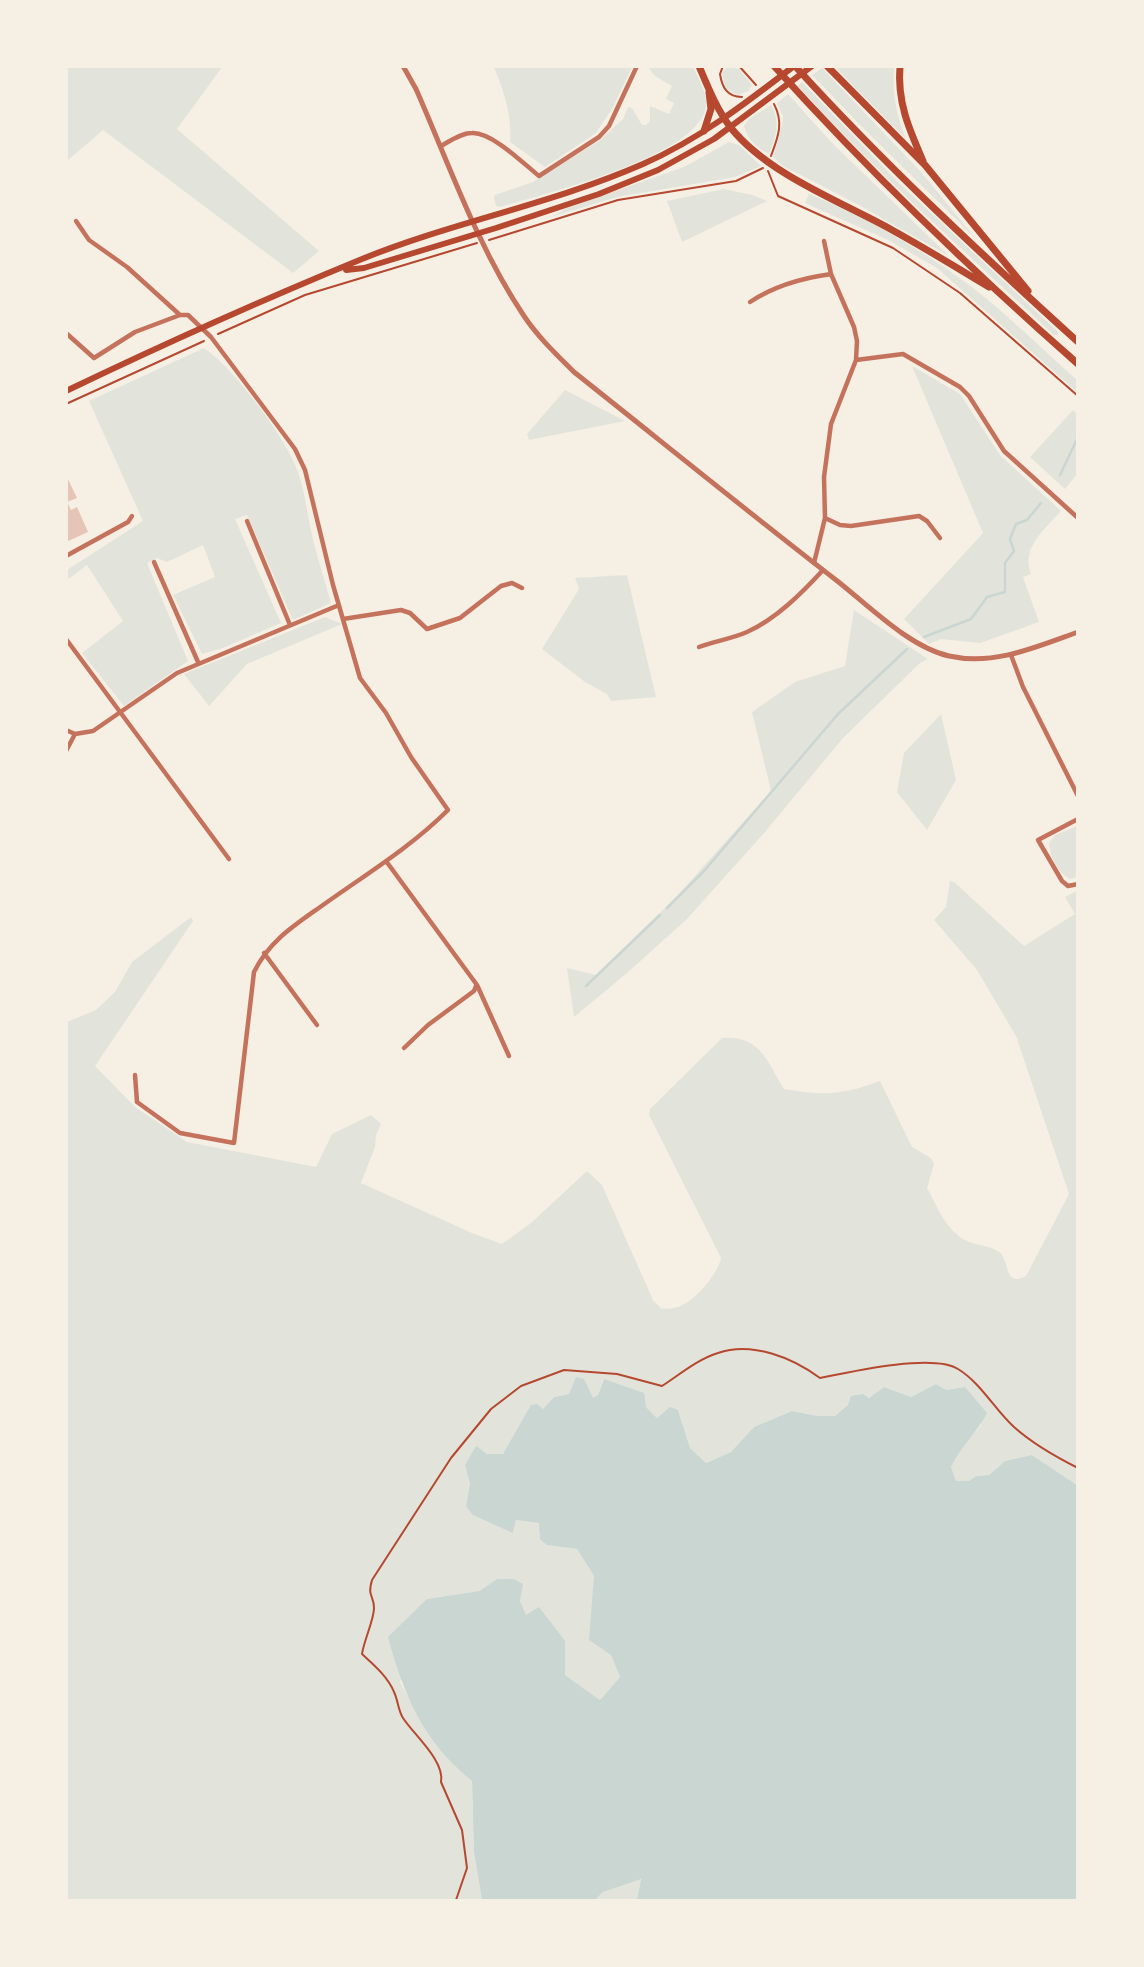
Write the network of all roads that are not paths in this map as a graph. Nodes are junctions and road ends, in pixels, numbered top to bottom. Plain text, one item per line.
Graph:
1 (403, 66) edge
2 (637, 66) edge
3 (699, 66) edge
4 (774, 66) edge
5 (794, 66) edge
6 (811, 66) edge
7 (827, 66) edge
8 (900, 66) edge
9 (708, 88) junction
10 (724, 118) junction
11 (731, 128) junction
12 (704, 131) junction
13 (441, 146) junction
14 (925, 165) junction
15 (76, 221) dead end
16 (474, 221) junction
17 (479, 233) junction
18 (824, 241) dead end
19 (337, 271) junction
20 (831, 274) junction
21 (1002, 295) junction
22 (750, 302) dead end
23 (1044, 311) junction
24 (180, 315) junction
25 (202, 326) junction
26 (66, 333) edge
27 (1077, 342) edge
28 (856, 360) junction
29 (1077, 364) edge
30 (66, 391) edge
31 (132, 516) dead end
32 (825, 517) junction
33 (1077, 518) edge
34 (247, 521) dead end
35 (940, 538) dead end
36 (66, 556) edge
37 (154, 562) dead end
38 (814, 563) junction
39 (823, 570) junction
40 (522, 588) dead end
41 (339, 606) junction
42 (343, 620) junction
43 (290, 625) junction
44 (1077, 632) edge
45 (66, 639) edge
46 (699, 647) dead end
47 (1011, 655) junction
48 (198, 662) junction
49 (122, 713) junction
50 (66, 730) edge
51 (75, 734) junction
52 (66, 751) edge
53 (1077, 796) edge
54 (1077, 819) edge
55 (229, 859) dead end
56 (386, 861) junction
57 (1077, 884) edge
58 (264, 953) junction
59 (477, 985) junction
60 (317, 1025) dead end
61 (404, 1048) dead end
62 (509, 1056) dead end
63 (135, 1075) dead end

1 - 13 street
2 - 13 street
3 - 9 highway
4 - 21 highway
5 - 10 main road
5 - 23 highway
6 - 11 main road
7 - 14 highway
8 - 14 highway
9 - 10 highway
9 - 12 highway
10 - 11 highway
10 - 12 main road
11 - 17 main road
11 - 21 highway
12 - 16 main road
13 - 16 street
14 - 23 highway
15 - 24 street
16 - 17 street
16 - 19 main road
17 - 19 main road
17 - 38 street
18 - 20 street
19 - 25 main road
20 - 22 street
20 - 28 street
21 - 29 highway
23 - 27 highway
24 - 25 street
24 - 26 street
25 - 30 main road
25 - 41 street
28 - 32 street
28 - 33 street
31 - 36 street
32 - 35 street
32 - 38 street
34 - 43 street
37 - 48 street
38 - 39 street
39 - 46 street
39 - 47 street
40 - 42 street
41 - 42 street
41 - 43 street
42 - 56 street
43 - 48 street
44 - 47 street
45 - 49 street
47 - 53 street
48 - 49 street
49 - 51 street
49 - 55 street
50 - 51 street
51 - 52 street
54 - 57 street
56 - 58 street
56 - 59 street
58 - 60 street
58 - 63 street
59 - 61 street
59 - 62 street

